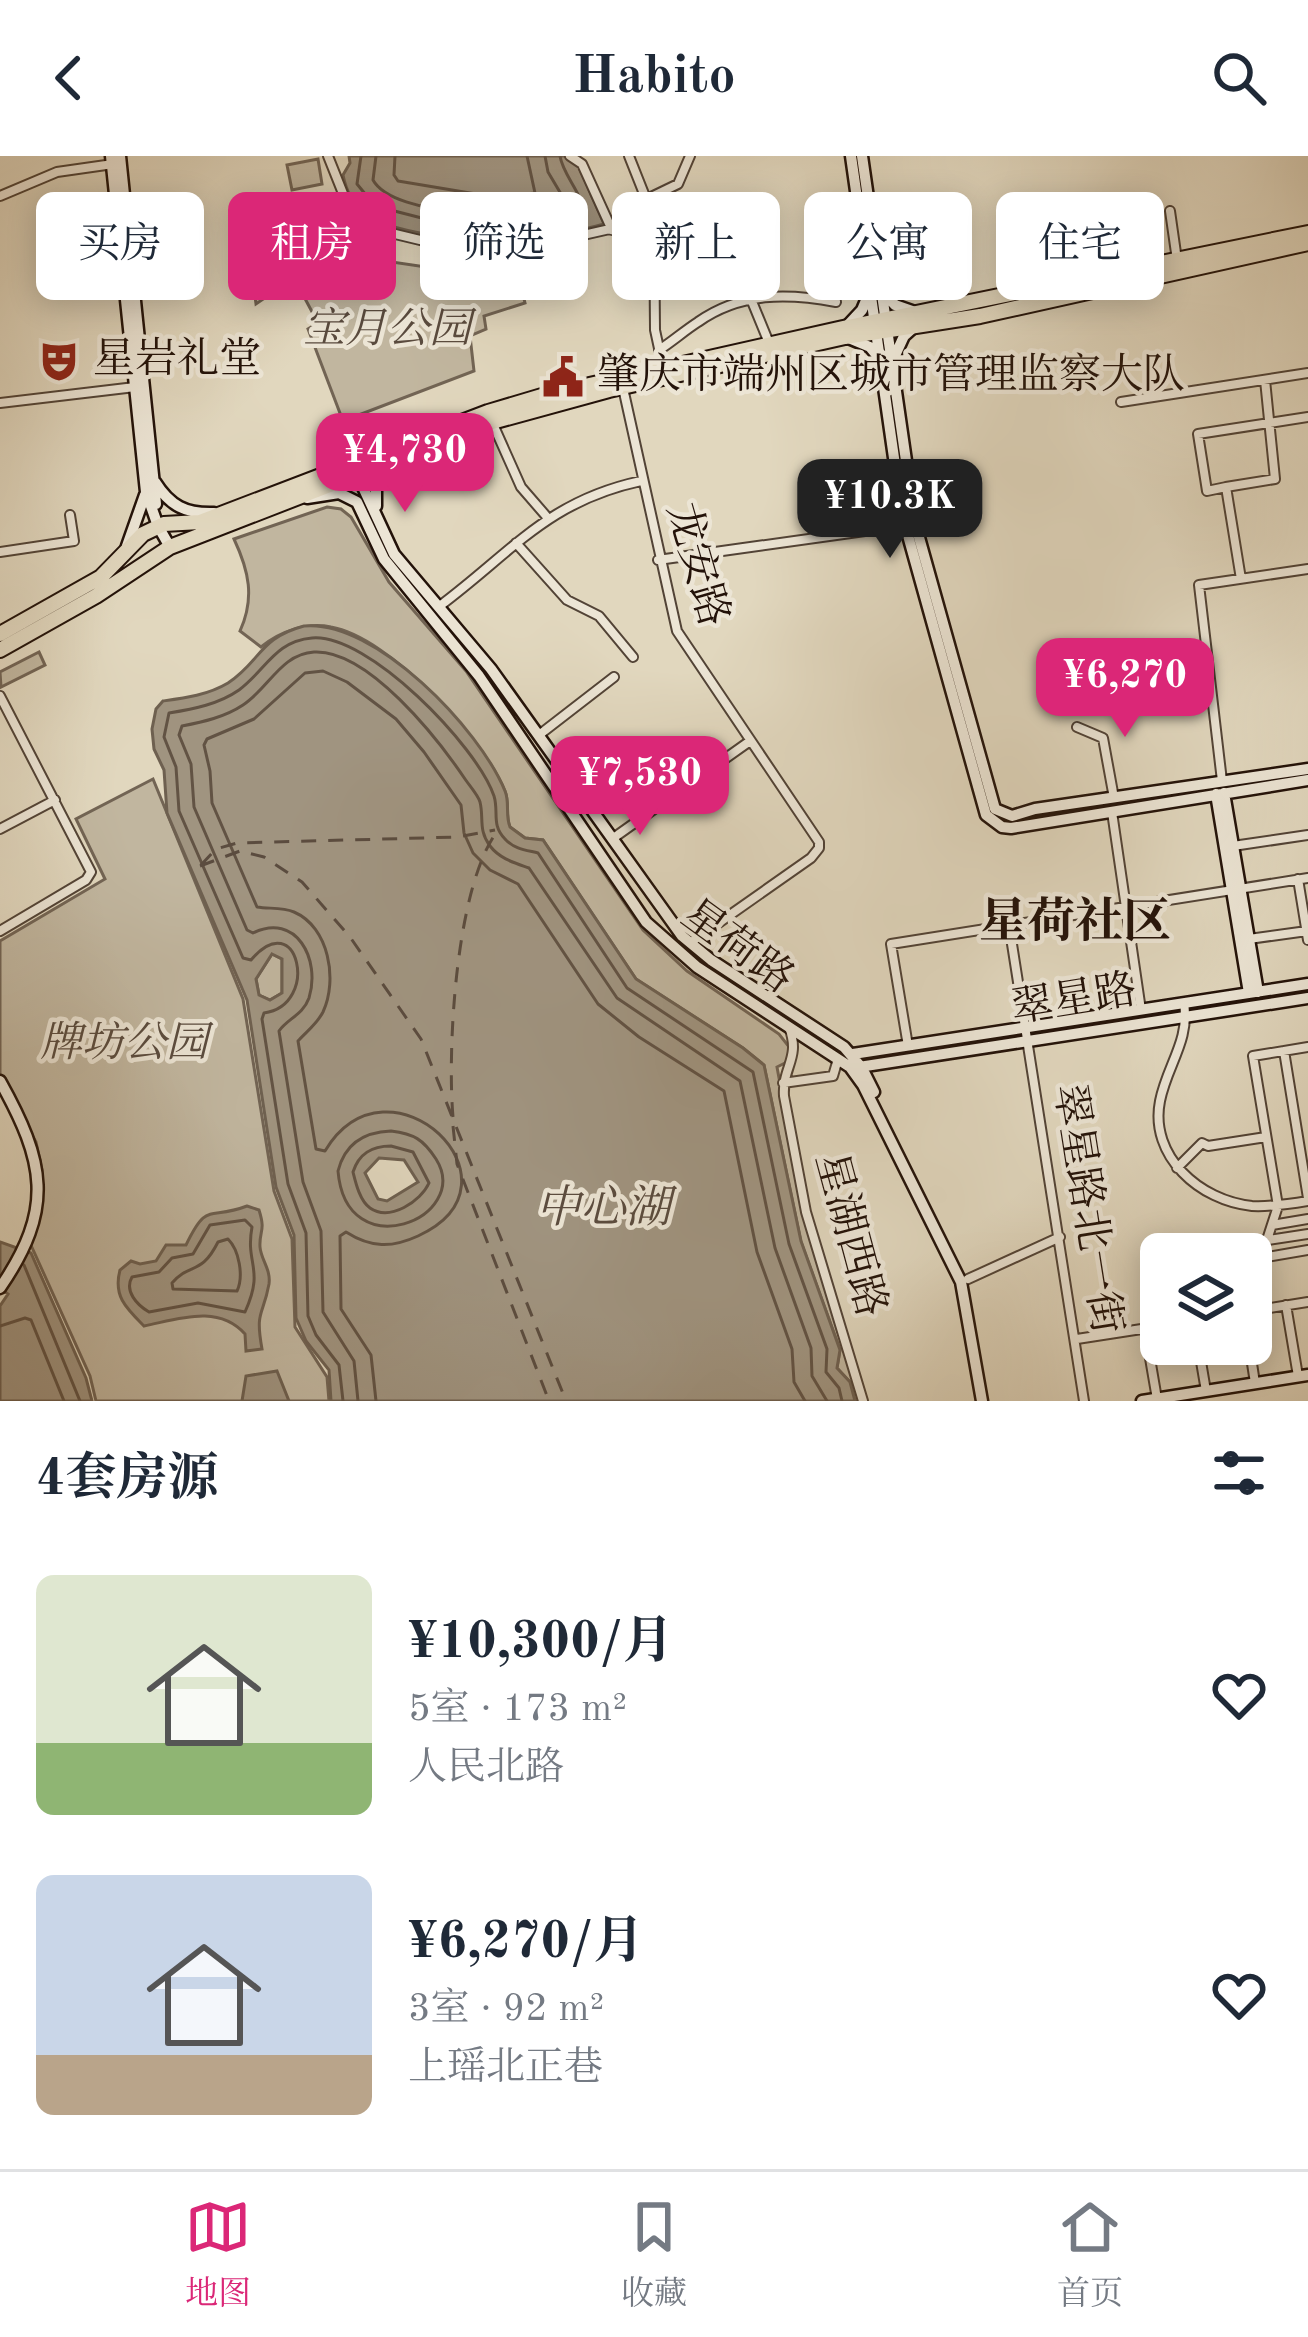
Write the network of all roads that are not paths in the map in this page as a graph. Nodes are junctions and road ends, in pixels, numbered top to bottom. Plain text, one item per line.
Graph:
1 (328, 156) edge
2 (570, 156) edge
3 (629, 156) edge
4 (690, 156) edge
5 (851, 156) edge
6 (862, 156) edge
7 (116, 160) edge
8 (646, 192) edge
9 (661, 192) edge
10 (858, 192) edge
11 (866, 192) edge
12 (0, 196) edge
13 (1170, 211) dead end
14 (612, 230) joint
15 (1308, 233) edge
16 (1308, 243) edge
17 (1178, 262) junction
18 (780, 296) edge
19 (655, 300) edge
20 (748, 300) edge
21 (751, 300) edge
22 (869, 300) edge
23 (877, 300) edge
24 (890, 300) edge
25 (836, 302) dead end
26 (916, 320) junction
27 (881, 326) junction
28 (844, 333) junction
29 (767, 338) dead end
30 (659, 350) junction
31 (886, 358) junction
32 (663, 369) junction
33 (1308, 373) edge
34 (622, 378) junction
35 (1265, 380) junction
36 (135, 387) junction
37 (1121, 402) dead end
38 (0, 403) edge
39 (1308, 417) edge
40 (492, 422) junction
41 (1269, 422) junction
42 (389, 460) junction
43 (355, 469) junction
44 (154, 479) junction
45 (641, 481) junction
46 (1226, 487) junction
47 (146, 492) junction
48 (292, 501) junction
49 (224, 513) junction
50 (70, 514) dead end
51 (547, 517) junction
52 (910, 524) junction
53 (161, 525) junction
54 (516, 543) junction
55 (170, 547) junction
56 (0, 552) edge
57 (394, 554) junction
58 (124, 555) junction
59 (658, 560) junction
60 (136, 568) junction
61 (1308, 569) edge
62 (1241, 579) junction
63 (441, 605) junction
64 (0, 634) edge
65 (0, 650) edge
66 (634, 657) dead end
67 (614, 677) dead end
68 (0, 696) edge
69 (1077, 727) dead end
70 (538, 735) junction
71 (750, 741) junction
72 (1308, 769) edge
73 (1308, 780) edge
74 (1221, 790) junction
75 (582, 796) junction
76 (55, 800) junction
77 (1113, 805) junction
78 (566, 808) junction
79 (0, 829) edge
80 (1308, 835) edge
81 (612, 839) junction
82 (1233, 846) junction
83 (1303, 879) edge
84 (641, 880) junction
85 (1236, 891) junction
86 (625, 892) junction
87 (1305, 905) edge
88 (1127, 908) junction
89 (1009, 925) junction
90 (1307, 930) edge
91 (0, 931) edge
92 (1249, 940) junction
93 (1308, 940) edge
94 (689, 943) junction
95 (1308, 984) edge
96 (1253, 992) junction
97 (1308, 998) edge
98 (1184, 1003) junction
99 (1142, 1010) junction
100 (1186, 1017) junction
101 (788, 1025) junction
102 (1026, 1028) junction
103 (819, 1036) junction
104 (1028, 1042) junction
105 (908, 1046) junction
106 (1308, 1047) edge
107 (874, 1051) junction
108 (1284, 1051) junction
109 (838, 1059) junction
110 (855, 1063) junction
111 (877, 1065) junction
112 (0, 1081) edge
113 (783, 1083) junction
114 (0, 1094) edge
115 (1267, 1137) junction
116 (1177, 1168) junction
117 (1308, 1200) edge
118 (1278, 1206) junction
119 (1308, 1219) edge
120 (1272, 1225) junction
121 (1269, 1233) edge
122 (1308, 1234) edge
123 (1060, 1237) junction
124 (1272, 1239) edge
125 (23, 1246) junction
126 (1308, 1250) edge
127 (1272, 1256) edge
128 (0, 1277) edge
129 (965, 1281) junction
130 (0, 1288) edge
131 (1308, 1301) edge
132 (1286, 1305) junction
133 (1272, 1307) edge
134 (1140, 1330) edge
135 (1077, 1340) junction
136 (1151, 1365) edge
137 (1202, 1365) edge
138 (1252, 1365) edge
139 (1305, 1377) edge
140 (1255, 1383) junction
141 (1206, 1391) junction
142 (1157, 1399) edge
143 (863, 1401) edge
144 (985, 1401) edge
145 (1084, 1401) edge
146 (1142, 1401) edge
147 (1183, 1401) edge

1 - 14 street
2 - 14 street
3 - 8 street
4 - 9 street
5 - 10 street
6 - 11 street
7 - 12 street
7 - 36 street
7 - 44 street
13 - 17 street
15 - 17 main road
16 - 26 main road
17 - 26 main road
18 - 25 street
19 - 30 street
20 - 30 street
21 - 29 street
22 - 28 street
23 - 27 street
24 - 26 street
26 - 27 main road
26 - 31 street
27 - 28 main road
27 - 31 street
28 - 31 street
28 - 32 main road
28 - 34 main road
30 - 32 street
31 - 52 street
32 - 34 main road
33 - 35 street
34 - 40 main road
34 - 43 main road
34 - 45 street, 龙安路
35 - 37 street
35 - 41 street
36 - 38 street
36 - 47 street
39 - 41 street
40 - 42 main road
40 - 51 street
41 - 46 street
41 - 46 street
42 - 43 main road
42 - 57 street
43 - 48 main road
43 - 49 main road
43 - 57 street, 星荷路
44 - 49 street
44 - 53 street
45 - 51 street
45 - 59 street, 龙安路
46 - 62 street
47 - 53 street
47 - 58 street
48 - 55 main road
48 - 78 street, 星荷路
49 - 53 main road
50 - 56 street
51 - 54 street
52 - 59 street
52 - 77 street
52 - 77 street
53 - 55 street
53 - 58 main road
54 - 63 street
54 - 66 street
55 - 60 main road
57 - 63 street, 星荷路
58 - 60 main road
58 - 64 main road
59 - 71 street, 龙安路
60 - 65 main road
61 - 62 street
62 - 74 street
63 - 70 street, 星荷路
67 - 70 street
68 - 76 street
69 - 77 street
70 - 75 street, 星荷路
71 - 81 street
71 - 94 street, 龙安路
72 - 74 street
73 - 74 street
74 - 77 street
74 - 82 street
74 - 85 street
75 - 78 street
75 - 81 street, 星荷路
76 - 79 street
76 - 91 street
77 - 88 street
78 - 86 street, 星荷路
80 - 82 street
81 - 84 street, 星荷路
82 - 85 street
83 - 85 street
83 - 87 street
84 - 86 street
84 - 94 street, 星荷路
85 - 88 street
85 - 92 street
85 - 96 street
86 - 101 street, 星荷路
87 - 90 street
88 - 89 street
88 - 99 street
89 - 102 street, 翠星路北一街
89 - 105 street
90 - 92 street
90 - 93 street
92 - 96 street
94 - 103 street, 星荷路
95 - 96 street, 翠星路
96 - 98 street, 翠星路
97 - 100 street, 翠星路
98 - 99 street, 翠星路
98 - 100 street
99 - 102 street, 翠星路
100 - 104 street, 翠星路
100 - 116 street
101 - 103 street, 星荷路
101 - 113 street, 星湖西路
102 - 104 street, 翠星路北一街
102 - 105 street, 翠星路
103 - 109 street, 星荷路
103 - 110 street, 星荷路
104 - 111 street, 翠星路
104 - 123 street, 翠星路北一街
105 - 107 street, 翠星路
106 - 108 street
107 - 110 street, 翠星路
107 - 111 street
108 - 115 street
108 - 117 street
109 - 110 street, 星荷路
109 - 113 street
110 - 111 street, 翠星路
110 - 129 street, 星荷路
112 - 125 street
113 - 143 street, 星湖西路
114 - 125 street
115 - 116 street
115 - 118 street
116 - 118 street
117 - 118 street
118 - 120 street
119 - 120 street
120 - 121 street
122 - 124 street
123 - 129 street
123 - 135 street, 翠星路北一街
125 - 128 street
125 - 130 street
126 - 127 street
129 - 144 street, 星荷路
131 - 132 street
132 - 133 street
132 - 139 street
134 - 135 street
135 - 145 street, 翠星路北一街
136 - 142 street
137 - 141 street
138 - 140 street
139 - 140 street
139 - 147 street
140 - 141 street
141 - 142 street
142 - 146 street

